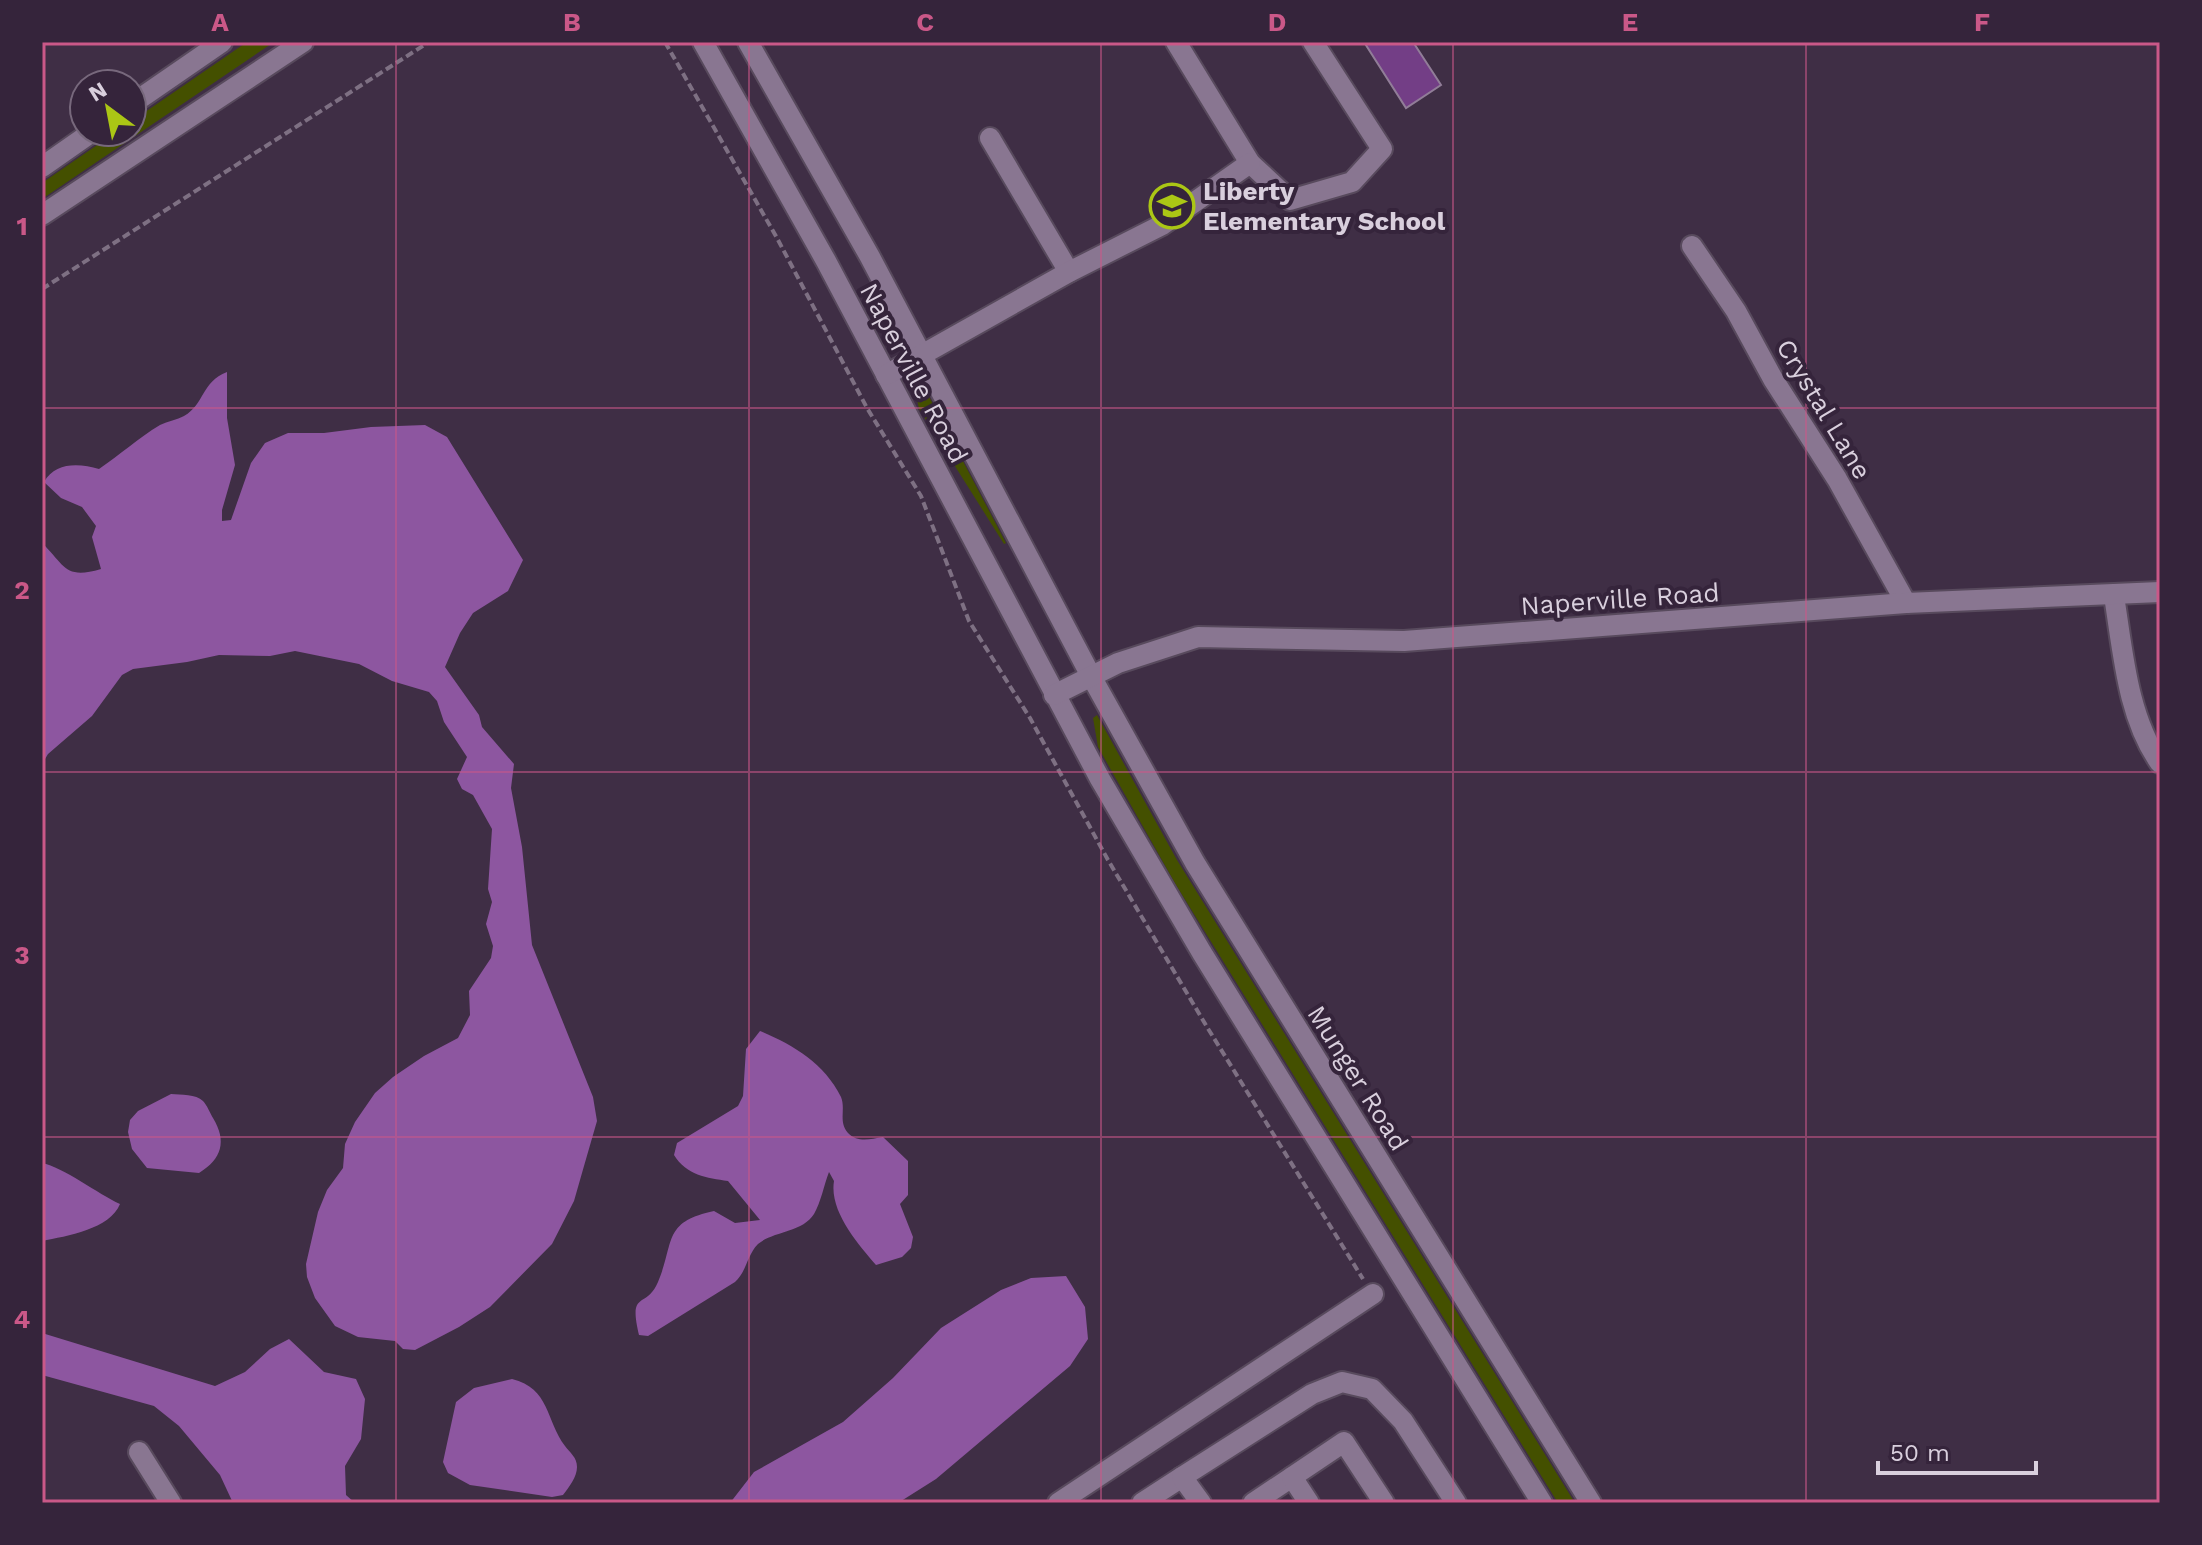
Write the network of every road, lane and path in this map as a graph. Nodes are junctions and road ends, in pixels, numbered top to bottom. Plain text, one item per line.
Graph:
1 (222, 42) edge
2 (303, 42) edge
3 (429, 42) edge
4 (665, 42) edge
5 (703, 42) edge
6 (748, 42) edge
7 (1176, 42) edge
8 (1313, 42) edge
9 (148, 93) edge
10 (990, 138) dead end
11 (69, 148) edge
12 (1250, 163) junction
13 (42, 167) edge
14 (42, 215) edge
15 (1692, 246) dead end
16 (1069, 272) junction
17 (42, 289) edge
18 (922, 355) junction
19 (886, 375) junction
20 (2160, 592) edge
21 (2114, 596) junction
22 (1906, 603) junction
23 (1091, 676) junction
24 (1054, 695) junction
25 (2160, 763) edge
26 (1373, 1294) joint
27 (139, 1452) dead end
28 (1182, 1477) junction
29 (1292, 1477) junction
30 (171, 1503) edge
31 (1058, 1503) edge
32 (1142, 1503) edge
33 (1201, 1503) edge
34 (1253, 1503) edge
35 (1309, 1503) edge
36 (1384, 1503) edge
37 (1456, 1503) edge
38 (1542, 1503) edge
39 (1591, 1503) edge

1 - 9 street
2 - 14 street
3 - 17 path
4 - 26 path
5 - 19 street, Naperville Road
6 - 18 street, Naperville Road
7 - 12 street
8 - 12 street
10 - 16 street
11 - 13 street
12 - 16 street
15 - 22 street, Crystal Lane
16 - 18 street
18 - 19 street
18 - 23 street, Naperville Road
19 - 24 street, Naperville Road
20 - 21 street, Naperville Road
21 - 22 street, Naperville Road
21 - 25 street
22 - 23 street, Naperville Road
23 - 24 street, Naperville Road
23 - 39 street, Munger Road
24 - 38 street
26 - 31 street
27 - 30 street
28 - 32 street
28 - 33 street
28 - 37 street
29 - 34 street
29 - 35 street
29 - 36 street

